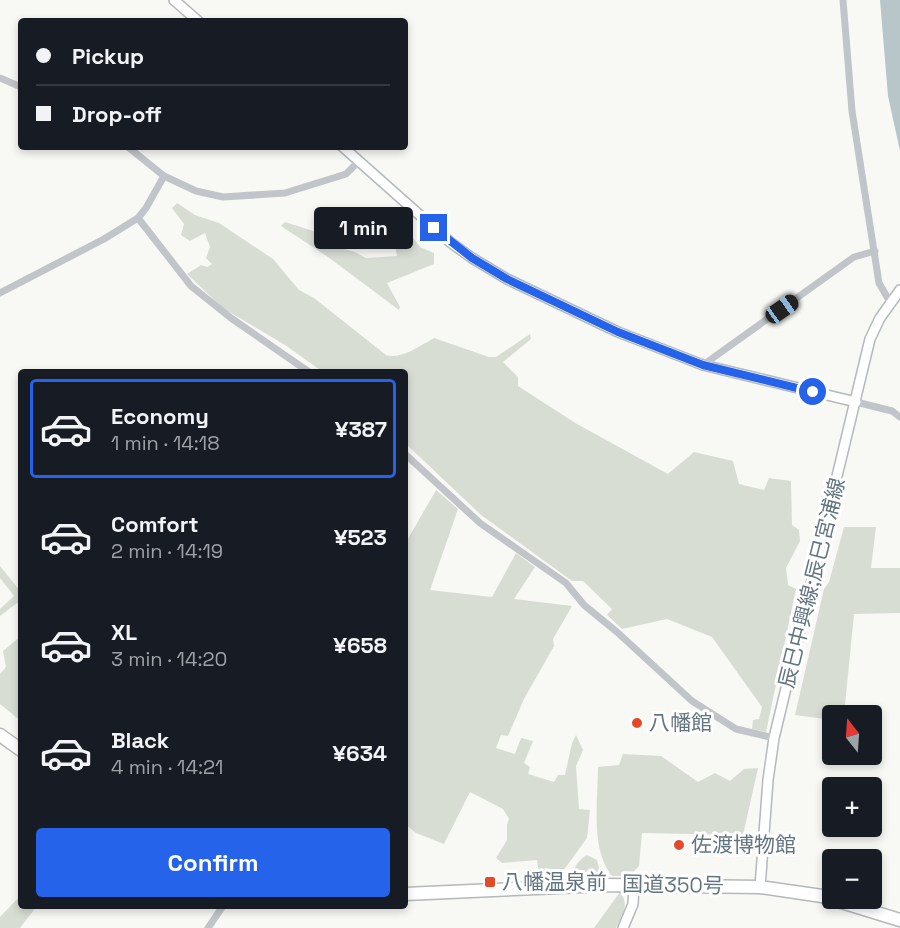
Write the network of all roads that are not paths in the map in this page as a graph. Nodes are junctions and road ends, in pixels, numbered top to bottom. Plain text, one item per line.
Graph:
1 (174, 0) edge
2 (843, 0) edge
3 (195, 18) edge
4 (0, 78) edge
5 (18, 86) edge
6 (132, 150) edge
7 (346, 150) edge
8 (359, 161) junction
9 (164, 177) junction
10 (138, 218) junction
11 (875, 251) junction
12 (0, 293) edge
13 (895, 296) edge
14 (703, 365) junction
15 (305, 369) edge
16 (856, 402) junction
17 (900, 417) edge
18 (408, 457) edge
19 (0, 735) edge
20 (774, 738) junction
21 (18, 748) edge
22 (634, 884) junction
23 (759, 887) junction
24 (408, 894) edge
25 (222, 909) edge
26 (900, 920) edge
27 (208, 928) edge
28 (624, 928) edge

1 - 3 street
2 - 11 street
4 - 5 street
6 - 9 street
7 - 8 street
8 - 9 street
8 - 14 street
9 - 10 street
10 - 12 street
10 - 15 street
11 - 13 street
11 - 14 street
13 - 16 street, 辰巳中興線;辰巳宮浦線
14 - 16 street
16 - 17 street
16 - 20 street, 辰巳中興線;辰巳宮浦線
18 - 20 street
19 - 21 highway
20 - 23 street, 辰巳中興線;辰巳宮浦線
22 - 23 highway, 国道350号
22 - 24 highway, 国道350号
22 - 28 street
23 - 26 highway, 国道350号
25 - 27 street

